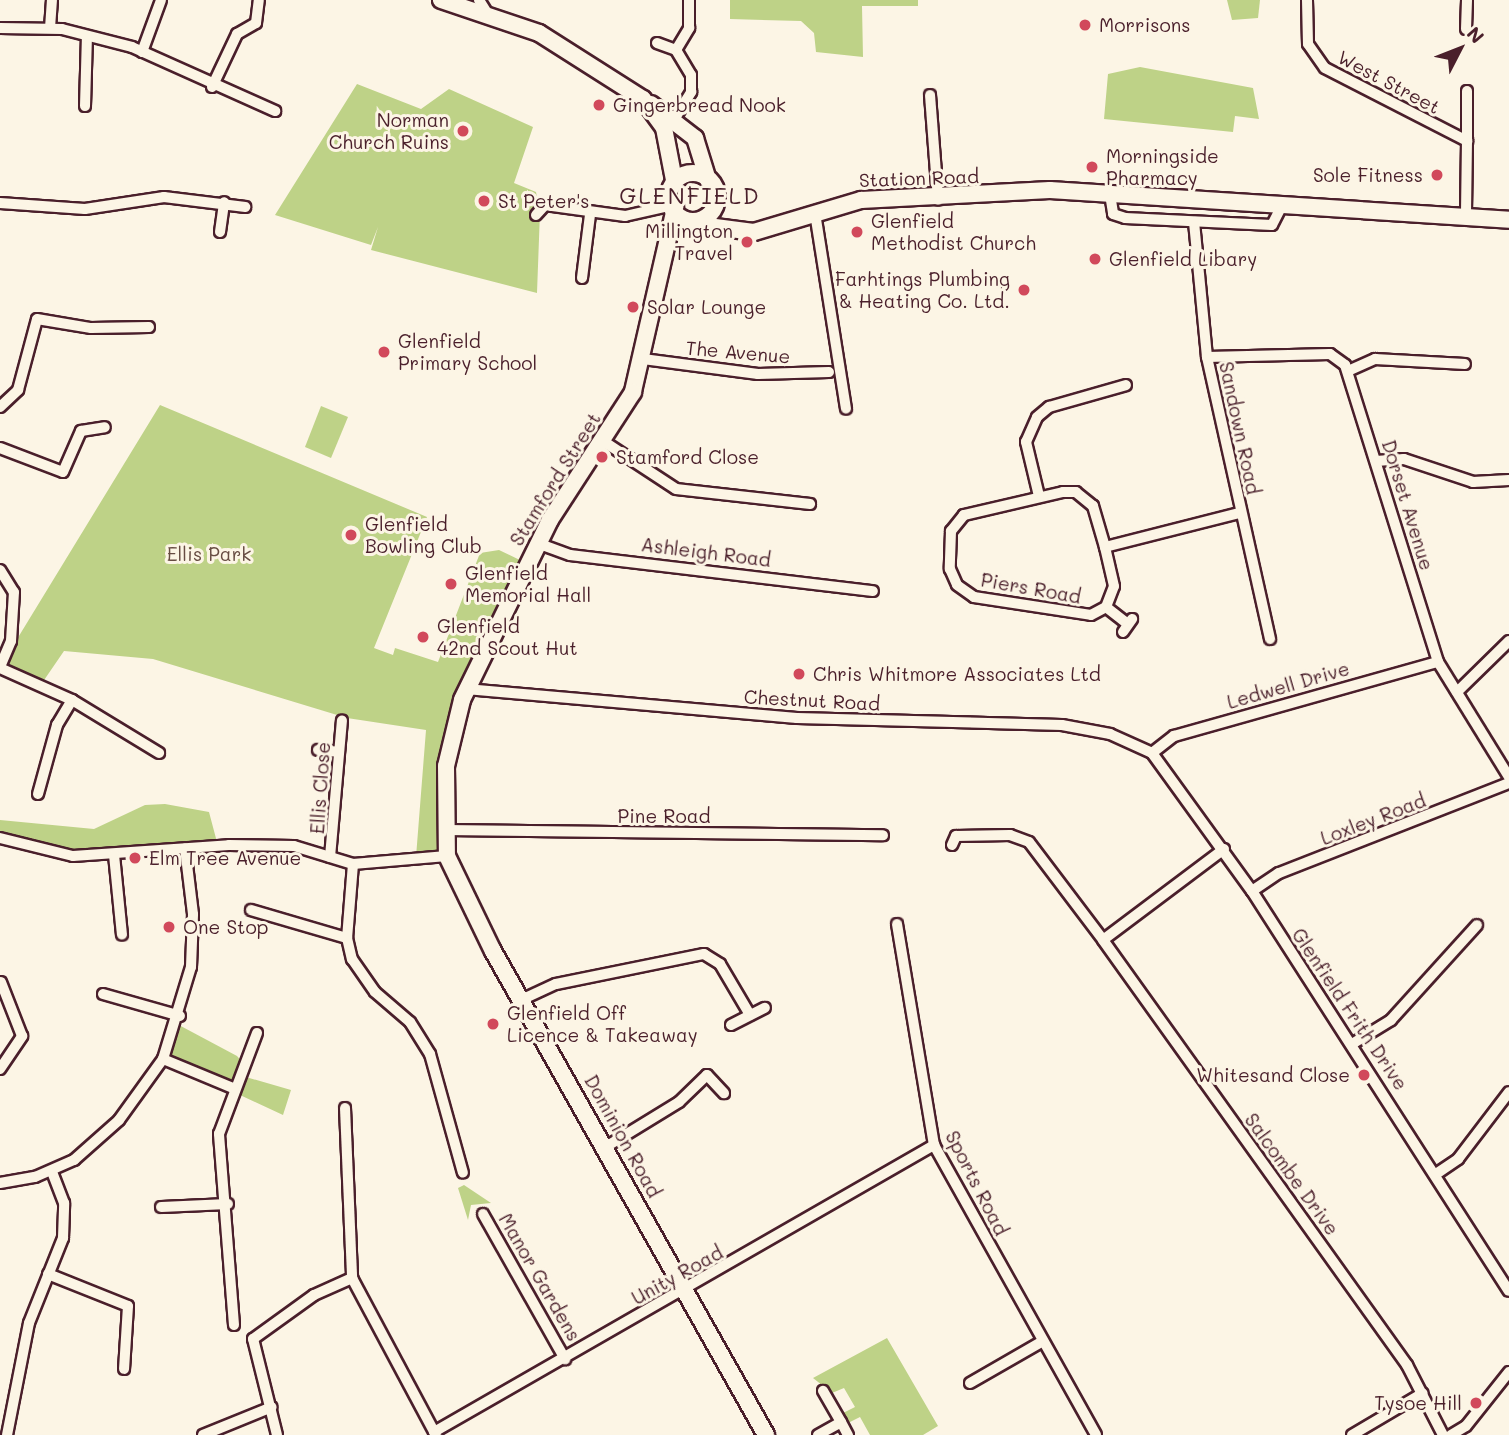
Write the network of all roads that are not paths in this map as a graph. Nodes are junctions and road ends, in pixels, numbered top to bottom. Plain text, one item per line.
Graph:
1 (52, 0) edge
2 (161, 0) edge
3 (259, 0) edge
4 (442, 0) edge
5 (689, 0) edge
6 (1307, 0) edge
7 (1467, 0) edge
8 (483, 6) edge
9 (0, 28) edge
10 (50, 28) junction
11 (1466, 29) dead end
12 (87, 36) junction
13 (657, 43) dead end
14 (676, 50) junction
15 (142, 52) junction
16 (212, 87) junction
17 (1467, 91) dead end
18 (930, 95) dead end
19 (643, 99) junction
20 (85, 106) dead end
21 (275, 111) dead end
22 (675, 118) junction
23 (1467, 141) junction
24 (671, 149) junction
25 (674, 180) junction
26 (708, 180) junction
27 (1110, 194) junction
28 (938, 200) junction
29 (224, 202) junction
30 (0, 203) edge
31 (674, 206) junction
32 (245, 207) dead end
33 (1280, 209) junction
34 (713, 212) junction
35 (816, 213) junction
36 (1466, 213) junction
37 (536, 215) dead end
38 (590, 215) junction
39 (1509, 220) edge
40 (1194, 222) junction
41 (698, 225) junction
42 (735, 231) junction
43 (220, 232) dead end
44 (671, 242) junction
45 (582, 278) dead end
46 (149, 327) dead end
47 (1207, 357) junction
48 (643, 359) junction
49 (1465, 364) dead end
50 (1348, 371) junction
51 (829, 372) dead end
52 (1126, 385) dead end
53 (0, 407) edge
54 (846, 409) dead end
55 (105, 427) dead end
56 (603, 442) junction
57 (0, 448) edge
58 (1376, 461) junction
59 (1509, 480) edge
60 (1039, 496) junction
61 (810, 504) dead end
62 (1239, 513) junction
63 (537, 543) junction
64 (1105, 547) junction
65 (0, 570) edge
66 (873, 592) dead end
67 (1106, 607) junction
68 (1127, 625) dead end
69 (1270, 639) dead end
70 (1509, 641) edge
71 (1438, 662) junction
72 (0, 668) edge
73 (466, 689) junction
74 (1457, 692) junction
75 (72, 700) junction
76 (342, 720) dead end
77 (318, 750) dead end
78 (339, 752) junction
79 (159, 753) dead end
80 (1152, 753) junction
81 (1509, 780) edge
82 (38, 794) dead end
83 (446, 830) junction
84 (883, 835) dead end
85 (0, 838) edge
86 (952, 845) dead end
87 (185, 848) junction
88 (1224, 849) junction
89 (114, 855) junction
90 (447, 856) junction
91 (330, 858) junction
92 (353, 864) junction
93 (1252, 891) junction
94 (251, 910) dead end
95 (134, 920) dead end
96 (120, 922) junction
97 (897, 924) dead end
98 (1478, 925) dead end
99 (122, 934) dead end
100 (347, 938) junction
101 (1103, 940) junction
102 (1, 982) edge
103 (103, 994) dead end
104 (521, 1000) junction
105 (765, 1008) dead end
106 (750, 1014) junction
107 (180, 1016) junction
108 (732, 1025) dead end
109 (257, 1033) dead end
110 (1352, 1044) junction
111 (163, 1059) junction
112 (0, 1069) edge
113 (233, 1088) junction
114 (1509, 1092) edge
115 (724, 1093) dead end
116 (345, 1108) dead end
117 (934, 1145) junction
118 (604, 1148) junction
119 (52, 1171) junction
120 (463, 1173) dead end
121 (1436, 1174) junction
122 (0, 1182) edge
123 (228, 1204) junction
124 (161, 1207) dead end
125 (483, 1214) dead end
126 (48, 1274) junction
127 (352, 1278) junction
128 (685, 1290) junction
129 (1509, 1291) edge
130 (234, 1325) dead end
131 (1043, 1341) junction
132 (565, 1359) junction
133 (124, 1368) dead end
134 (1509, 1372) edge
135 (970, 1383) dead end
136 (823, 1391) dead end
137 (1423, 1393) junction
138 (271, 1407) junction
139 (841, 1422) junction
140 (435, 1434) edge
141 (7, 1435) edge
142 (203, 1435) edge
143 (277, 1435) edge
144 (766, 1435) edge
145 (818, 1435) edge
146 (848, 1435) edge
147 (1096, 1435) edge
148 (1352, 1435) edge
149 (1443, 1435) edge
150 (1451, 1435) edge

1 - 10 street
2 - 15 street
3 - 16 street
4 - 8 street
5 - 14 street
6 - 23 street, West Street
7 - 11 street
8 - 19 street
9 - 10 street
10 - 12 street
12 - 15 street
12 - 20 street
13 - 14 street
14 - 22 street
15 - 16 street
16 - 21 street
17 - 23 street, West Street
18 - 28 street
19 - 22 street
19 - 24 street
22 - 24 street
22 - 26 street
23 - 36 street, West Street
24 - 25 street
25 - 26 street
25 - 31 street
26 - 34 street
27 - 28 street, Station Road
27 - 33 street, Station Road
27 - 40 street
28 - 35 street, Station Road
29 - 30 street
29 - 32 street
29 - 43 street
31 - 38 street
31 - 41 street
31 - 44 street, Stamford Street
33 - 36 street, Station Road
33 - 40 street
34 - 41 street
34 - 42 street
35 - 42 street, Station Road
35 - 54 street
36 - 39 street, Station Road
37 - 38 street
38 - 45 street
40 - 47 street, Sandown Road
41 - 42 street, Station Road
41 - 44 street
44 - 48 street, Stamford Street
46 - 53 street
47 - 50 street
47 - 62 street, Sandown Road
48 - 51 street, The Avenue
48 - 56 street, Stamford Street
49 - 50 street
50 - 58 street, Dorset Avenue
52 - 60 street
55 - 57 street
56 - 61 street
56 - 63 street, Stamford Street
58 - 59 street
58 - 71 street, Dorset Avenue
60 - 64 street, Piers Road
60 - 67 street, Piers Road
62 - 64 street
62 - 69 street, Sandown Road
63 - 66 street, Ashleigh Road
63 - 73 street, Stamford Street
64 - 67 street, Piers Road
65 - 72 street
67 - 68 street, Piers Road
70 - 74 street
71 - 74 street, Dorset Avenue
71 - 80 street, Ledwell Drive
72 - 75 street
73 - 80 street, Chestnut Road
73 - 83 street, Stamford Street
74 - 81 street, Dorset Avenue
75 - 79 street
75 - 82 street
76 - 78 street, Ellis Close
77 - 78 street
78 - 91 street, Ellis Close
80 - 88 street, Glenfield Frith Drive
81 - 93 street, Loxley Road
83 - 84 street, Pine Road
83 - 90 street, Stamford Street
85 - 89 street
86 - 101 street, Salcombe Drive
87 - 89 street
87 - 91 street
87 - 107 street
88 - 93 street, Glenfield Frith Drive
88 - 101 street
89 - 96 street
90 - 92 street
90 - 104 street, Dominion Road
91 - 92 street
92 - 100 street
93 - 110 street, Glenfield Frith Drive
94 - 100 street
95 - 96 street
96 - 99 street
97 - 117 street, Sports Road
98 - 110 street
100 - 120 street
101 - 137 street, Salcombe Drive
102 - 112 street
103 - 107 street
104 - 106 street
104 - 118 street, Dominion Road
105 - 106 street
106 - 108 street
107 - 111 street
109 - 113 street
110 - 121 street, Glenfield Frith Drive
111 - 113 street
111 - 119 street
113 - 123 street
114 - 121 street
115 - 118 street
116 - 127 street
117 - 128 street, Unity Road
117 - 131 street, Sports Road
118 - 128 street, Dominion Road
119 - 122 street
119 - 126 street
121 - 129 street, Glenfield Frith Drive
123 - 124 street
123 - 130 street
125 - 132 street, Manor Gardens
126 - 133 street
126 - 141 street
127 - 138 street
127 - 140 street
128 - 132 street, Unity Road
128 - 144 street, Dominion Road
131 - 135 street
131 - 147 street, Sports Road
132 - 140 street, Unity Road
134 - 150 street
136 - 139 street
137 - 148 street
137 - 149 street, Salcombe Drive
138 - 142 street
138 - 143 street
139 - 145 street
139 - 146 street

